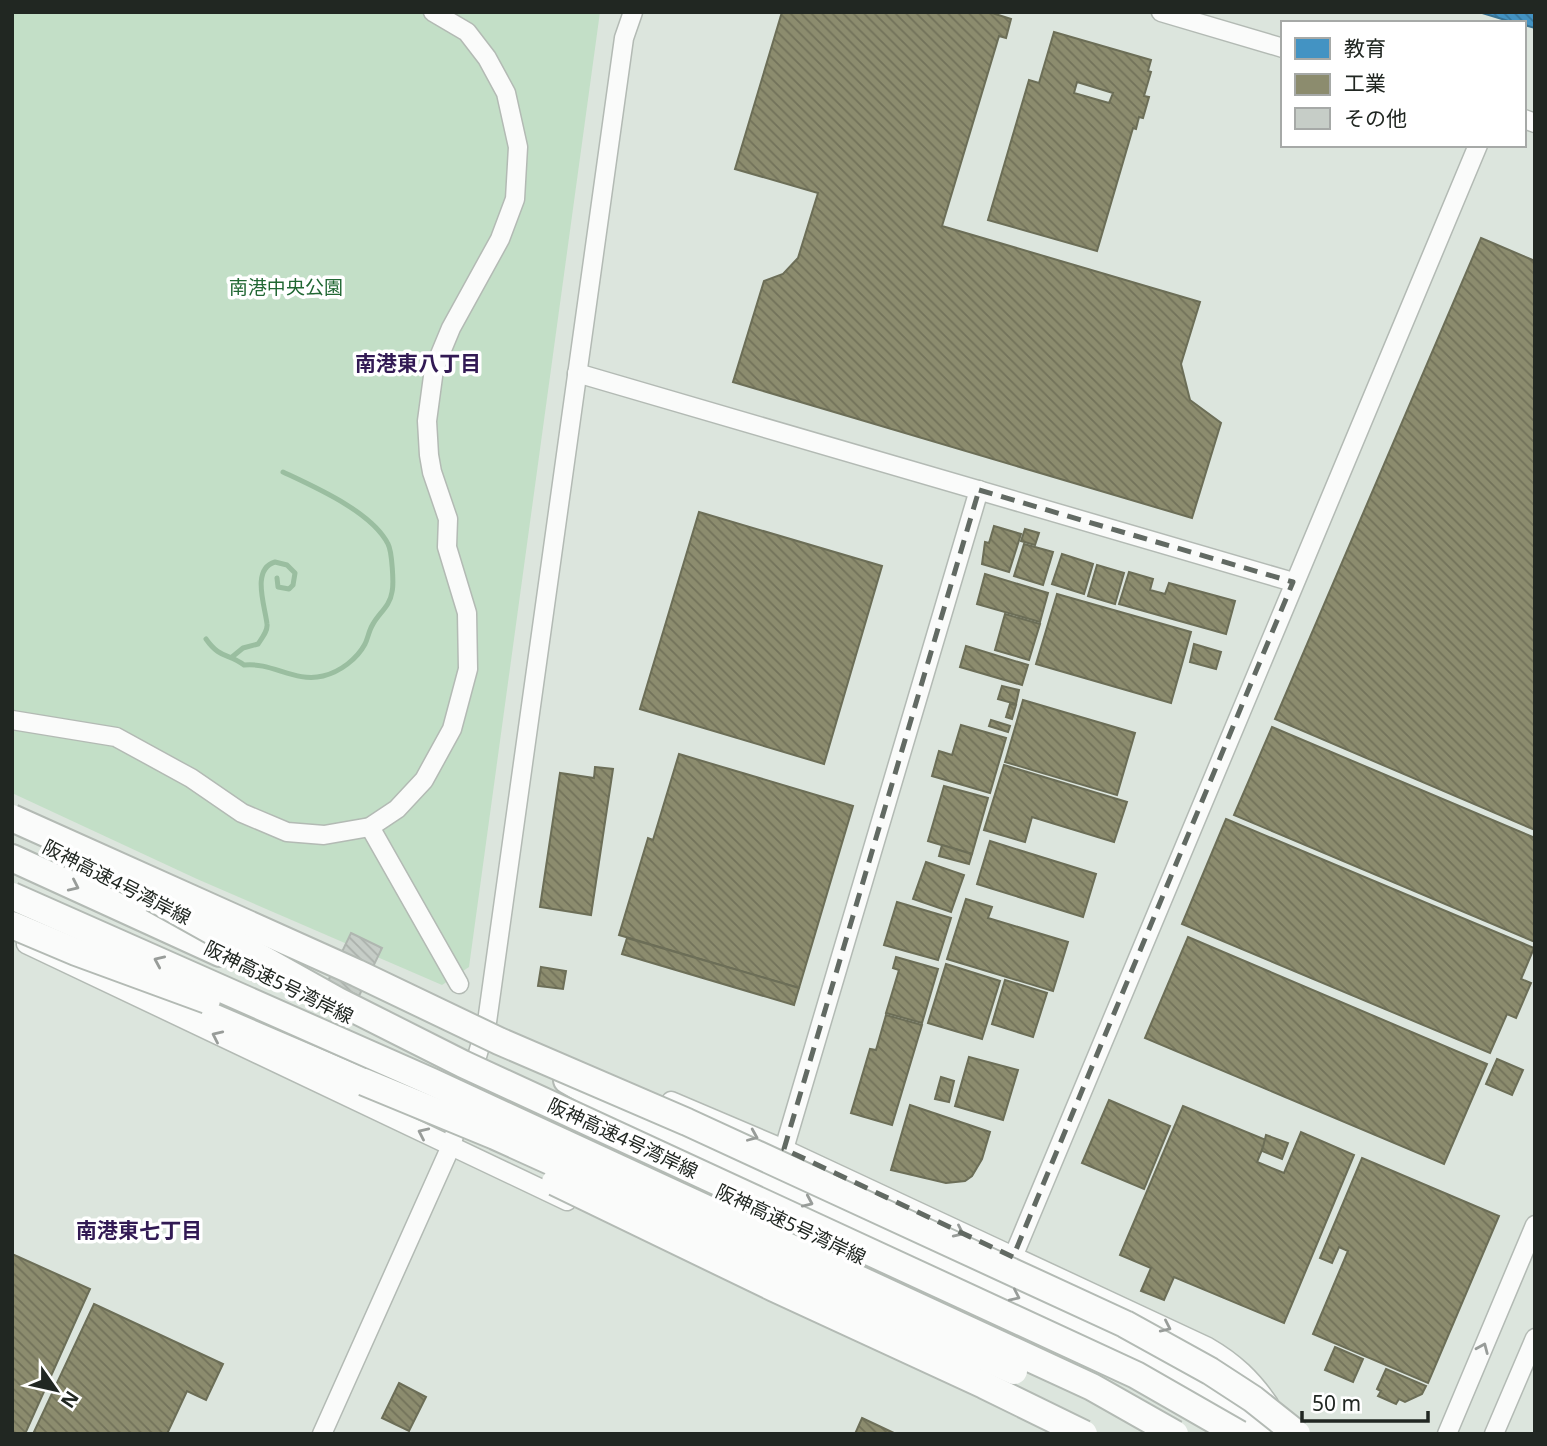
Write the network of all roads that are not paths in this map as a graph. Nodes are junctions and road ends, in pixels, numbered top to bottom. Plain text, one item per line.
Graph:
1 (433, 12) edge
2 (622, 12) edge
3 (633, 12) edge
4 (1161, 12) edge
5 (624, 38) junction
6 (1281, 47) edge
7 (1477, 147) edge
8 (577, 373) junction
9 (979, 490) junction
10 (1293, 582) junction
11 (12, 720) edge
12 (12, 807) edge
13 (12, 818) edge
14 (370, 827) junction
15 (12, 831) edge
16 (12, 858) edge
17 (12, 896) edge
18 (15, 934) edge
19 (341, 954) dead end
20 (372, 969) dead end
21 (459, 984) dead end
22 (493, 1032) junction
23 (364, 1082) junction
24 (451, 1146) junction
25 (784, 1149) junction
26 (1535, 1225) edge
27 (1013, 1257) junction
28 (1535, 1338) edge
29 (322, 1434) edge
30 (1061, 1434) edge
31 (1084, 1434) edge
32 (1163, 1434) edge
33 (1175, 1434) edge
34 (1226, 1434) edge
35 (1239, 1434) edge
36 (1268, 1434) edge
37 (1280, 1434) edge
38 (1297, 1434) edge
39 (1447, 1434) edge
40 (1494, 1434) edge

1 - 14 street
2 - 5 street
3 - 5 street
4 - 6 street
5 - 8 street
7 - 10 street
8 - 9 street
8 - 22 street
9 - 10 street
9 - 25 street
10 - 27 street
11 - 14 street
12 - 19 street
13 - 22 highway, bridge
14 - 21 street
15 - 35 highway, 阪神高速4号湾岸線, bridge
16 -> 34 highway, 阪神高速5号湾岸線
33 -> 17 highway, 阪神高速5号湾岸線, bridge
18 - 23 highway
24 -> 18 street
18 - 32 highway, 阪神高速4号湾岸線, bridge
20 - 22 street
22 - 24 street
22 -> 25 street
22 -> 36 highway, bridge
22 - 38 highway, bridge
23 - 31 highway, bridge
23 - 32 highway, bridge
24 - 29 street
24 - 30 street
25 -> 27 street
39 -> 26 street
27 -> 37 street
28 - 40 street

